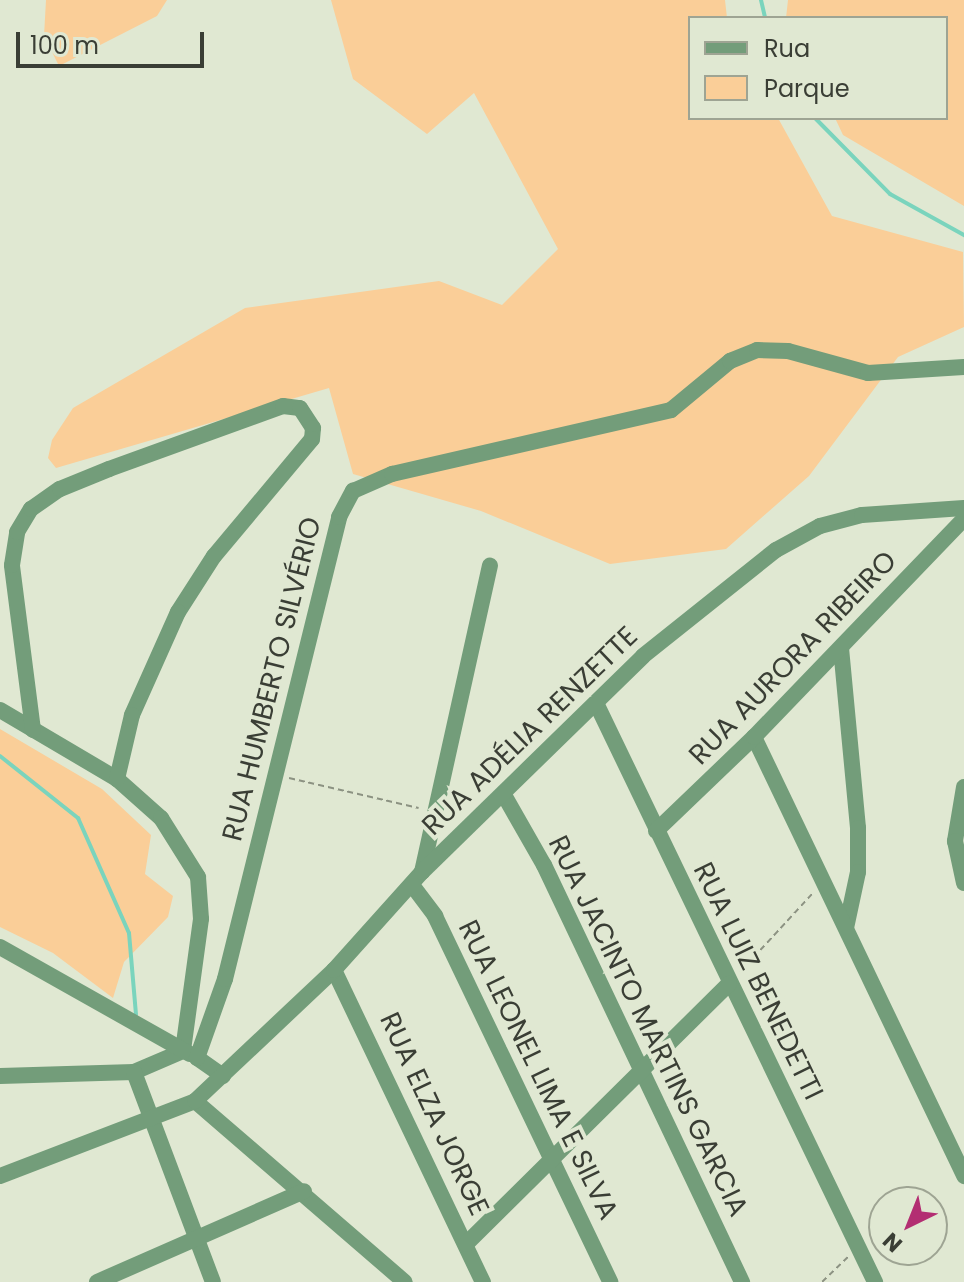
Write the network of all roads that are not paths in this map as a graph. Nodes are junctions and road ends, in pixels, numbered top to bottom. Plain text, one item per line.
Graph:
1 (964, 367) edge
2 (964, 508) edge
3 (964, 519) edge
4 (490, 565) dead end
5 (841, 648) junction
6 (596, 703) junction
7 (0, 710) edge
8 (33, 730) junction
9 (754, 737) junction
10 (117, 779) junction
11 (964, 787) edge
12 (504, 795) junction
13 (656, 831) junction
14 (417, 878) junction
15 (964, 883) edge
16 (846, 928) junction
17 (0, 947) edge
18 (334, 970) junction
19 (729, 984) junction
20 (190, 1054) junction
21 (134, 1072) junction
22 (641, 1072) junction
23 (0, 1076) edge
24 (223, 1076) junction
25 (195, 1101) junction
26 (150, 1119) junction
27 (964, 1134) edge
28 (947, 1141) junction
29 (554, 1157) junction
30 (0, 1176) edge
31 (964, 1176) edge
32 (304, 1191) junction
33 (199, 1240) junction
34 (466, 1244) junction
35 (479, 1280) edge
36 (97, 1282) edge
37 (213, 1282) edge
38 (405, 1282) edge
39 (610, 1282) edge
40 (742, 1282) edge
41 (875, 1282) edge

1 - 20 street, RUA HUMBERTO SILVÉRIO
2 - 6 street, RUA ADÉLIA RENZETTE
3 - 5 street, RUA AURORA RIBEIRO
4 - 14 street
5 - 9 street, RUA AURORA RIBEIRO
5 - 16 street
6 - 12 street, RUA ADÉLIA RENZETTE
6 - 13 street, RUA LUIZ BENEDETTI
7 - 8 street
8 - 10 street
8 - 10 street
9 - 13 street, RUA AURORA RIBEIRO
9 - 16 street
10 - 20 street
11 - 15 street
12 - 14 street, RUA ADÉLIA RENZETTE
12 - 22 street, RUA JACINTO MARTINS GARCIA
13 - 19 street, RUA LUIZ BENEDETTI
14 - 18 street, RUA ADÉLIA RENZETTE
14 - 29 street, RUA LEONEL LIMA E SILVA
16 - 28 street
17 - 20 street
18 - 24 street, RUA ADÉLIA RENZETTE
18 - 34 street, RUA ELZA JORGE
19 - 22 street
19 - 41 street, RUA LUIZ BENEDETTI
20 - 21 street
20 - 24 street
21 - 23 street
21 - 26 street
22 - 29 street
22 - 40 street, RUA JACINTO MARTINS GARCIA
24 - 25 street, RUA ADÉLIA RENZETTE
25 - 26 street, RUA ADÉLIA RENZETTE
25 - 32 street
26 - 30 street, RUA ADÉLIA RENZETTE
26 - 33 street
27 - 28 street
28 - 31 street
29 - 34 street
29 - 39 street, RUA LEONEL LIMA E SILVA
32 - 33 street
32 - 38 street
33 - 36 street
33 - 37 street
34 - 35 street, RUA ELZA JORGE

